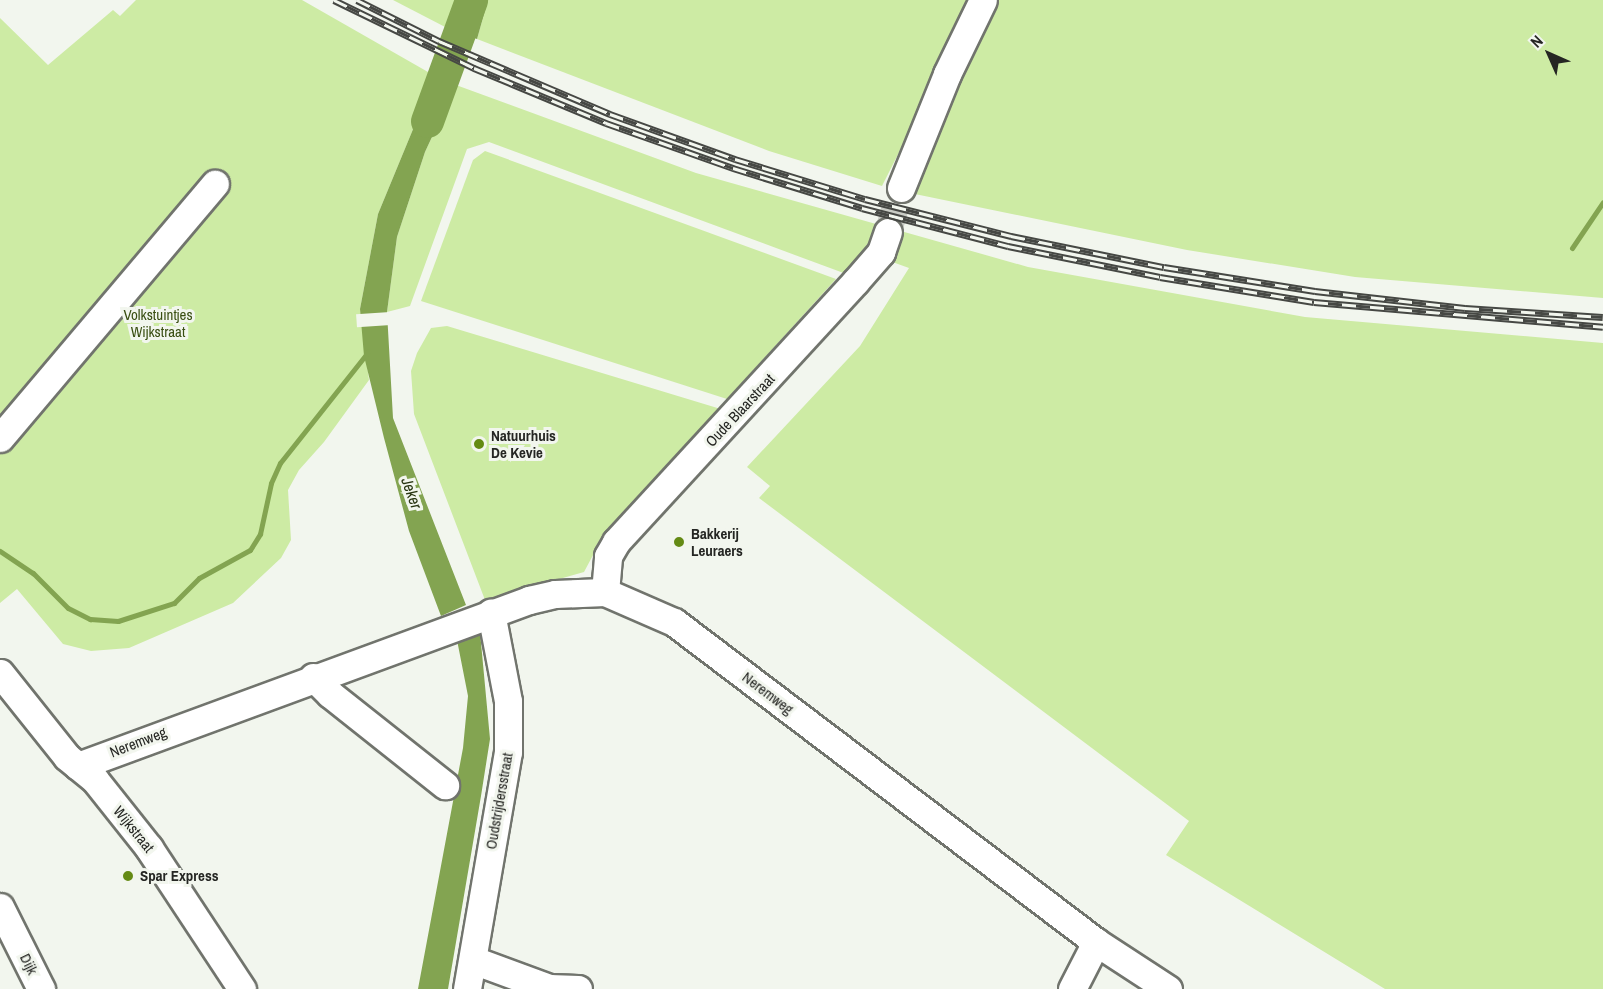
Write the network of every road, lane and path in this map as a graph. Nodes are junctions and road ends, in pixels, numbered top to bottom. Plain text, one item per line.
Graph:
1 (983, 0) edge
2 (215, 184) dead end
3 (901, 188) tunnel mouth
4 (888, 232) tunnel mouth
5 (0, 438) edge
6 (605, 592) junction
7 (483, 616) junction
8 (0, 673) edge
9 (314, 677) junction
10 (78, 766) junction
11 (445, 785) dead end
12 (0, 907) edge
13 (1096, 942) junction
14 (473, 960) junction
15 (549, 988) edge
16 (41, 989) edge
17 (242, 989) edge
18 (467, 989) edge
19 (578, 989) edge
20 (1072, 989) edge
21 (1168, 989) edge

1 - 3 street
2 - 5 street
4 - 6 street, Oude Blaarstraat
6 - 7 street, Neremweg
6 - 13 street, Neremweg
7 - 9 street, Neremweg
7 - 14 street, Oudstrijdersstraat
8 - 10 street
9 - 10 street, Neremweg
9 - 11 street
10 - 17 street, Wijkstraat
12 - 16 street, Dijk
13 - 20 street
13 - 21 street, Neremweg
14 - 15 street
14 - 18 street, Oudstrijdersstraat
15 - 19 street

